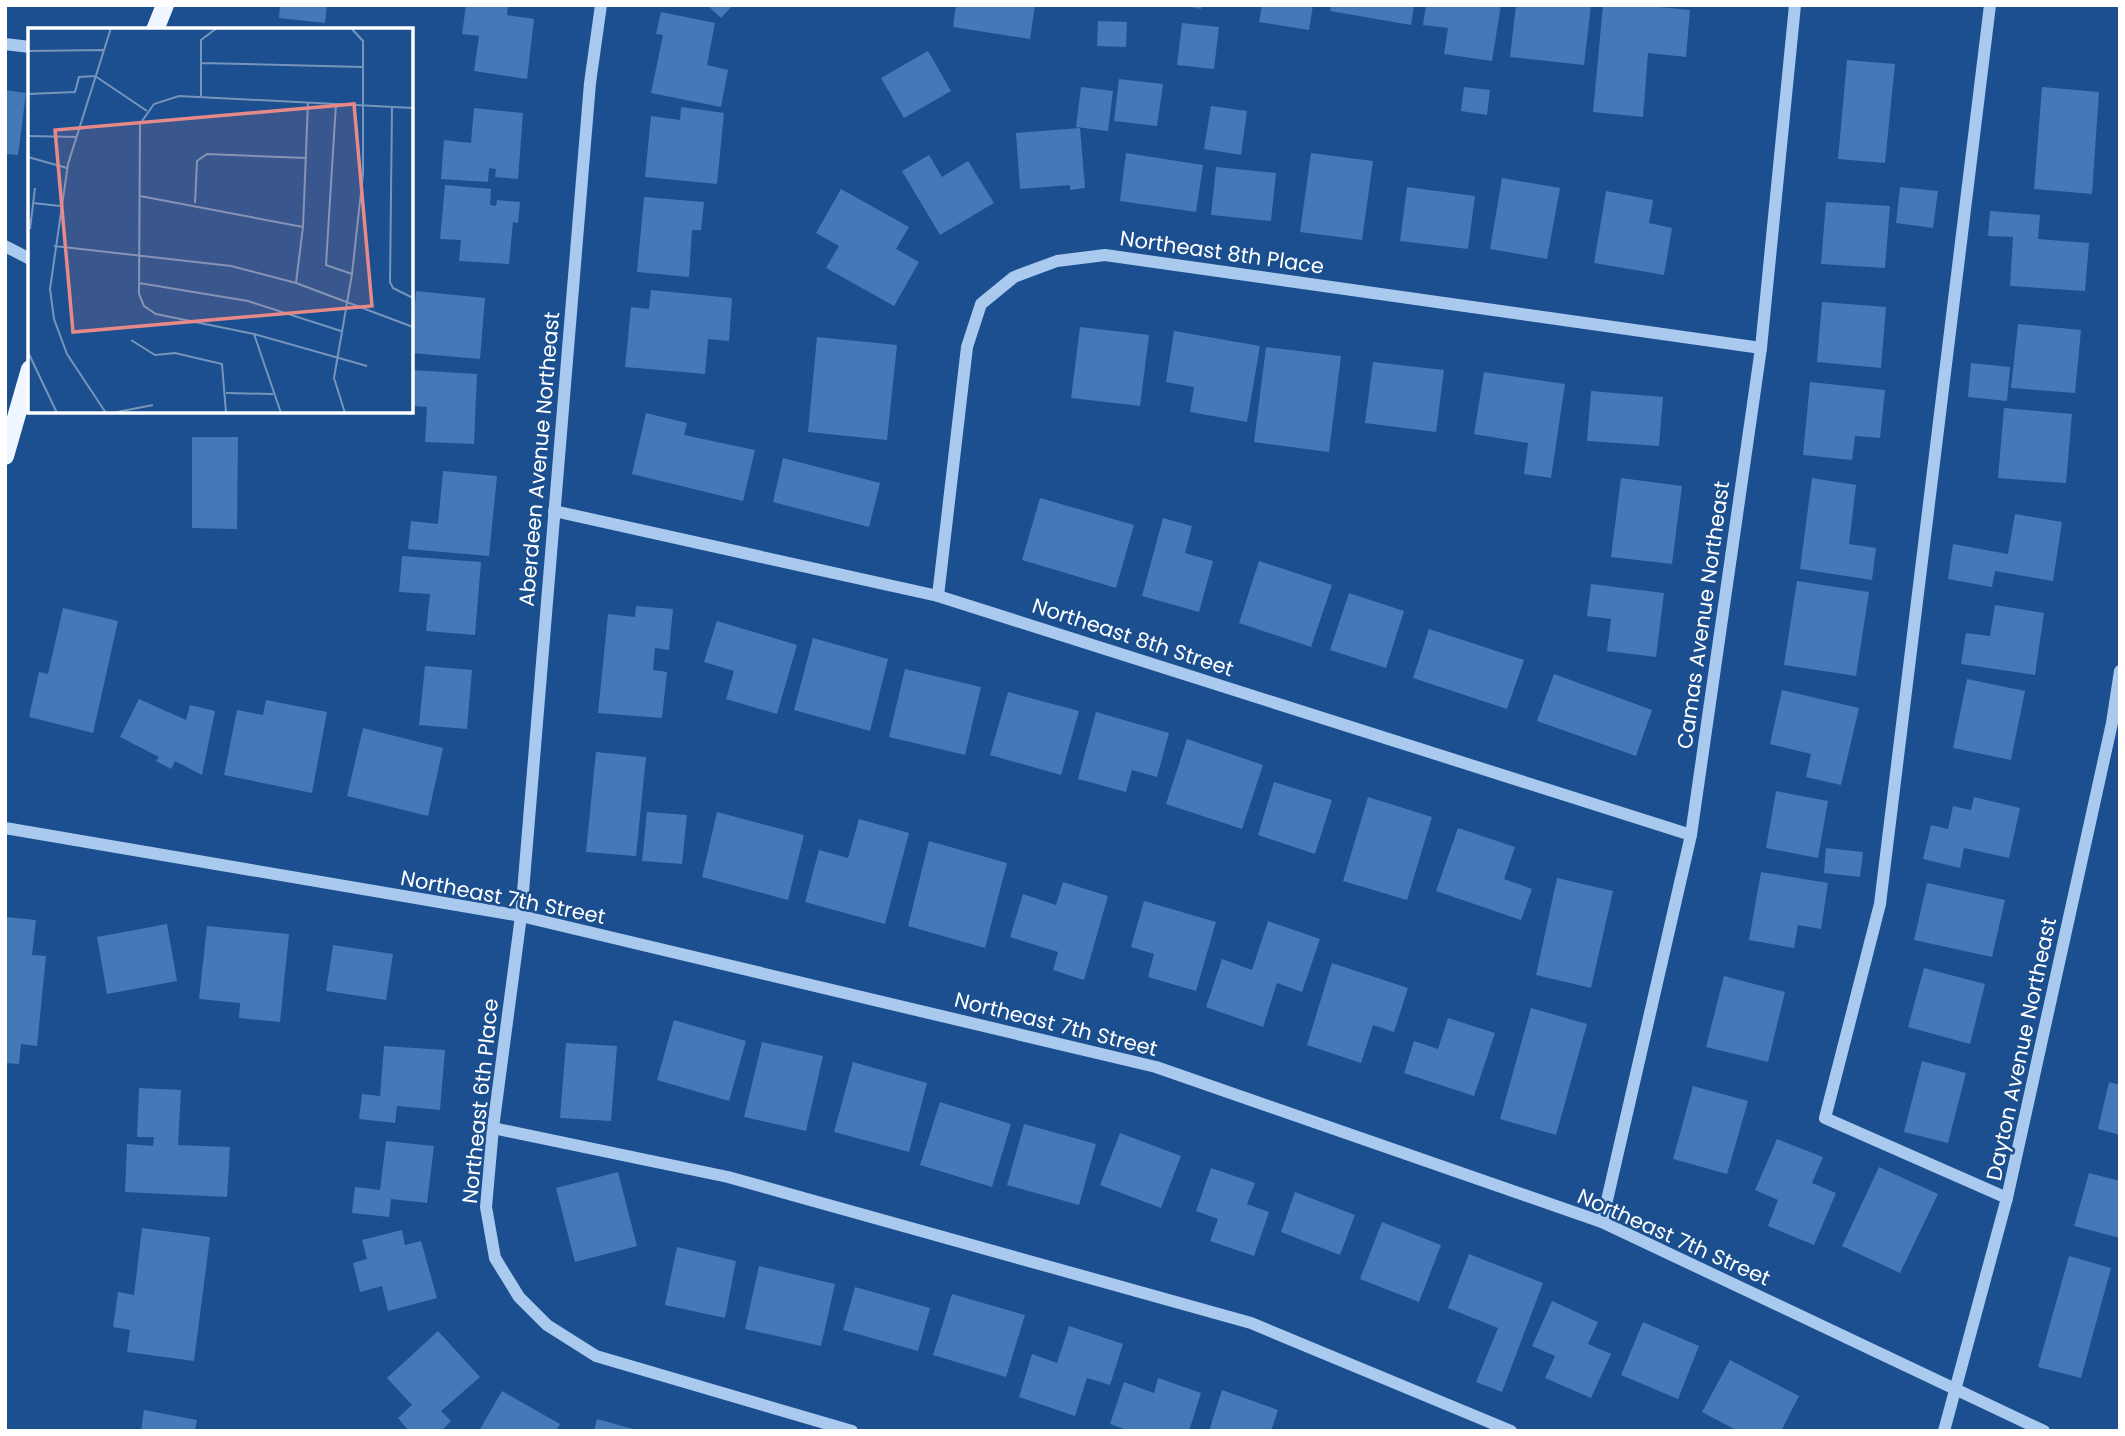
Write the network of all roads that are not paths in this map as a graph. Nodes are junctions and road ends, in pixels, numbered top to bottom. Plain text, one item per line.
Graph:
1 (165, 5) edge
2 (601, 5) edge
3 (1796, 5) edge
4 (1990, 5) edge
5 (156, 28) edge
6 (5, 44) edge
7 (28, 47) edge
8 (5, 246) edge
9 (28, 258) edge
10 (1761, 348) junction
11 (28, 376) edge
12 (5, 456) edge
13 (554, 511) junction
14 (938, 596) junction
15 (2120, 671) edge
16 (5, 828) edge
17 (1691, 835) junction
18 (521, 916) junction
19 (493, 1128) junction
20 (2007, 1198) junction
21 (1602, 1222) junction
22 (1957, 1388) junction
23 (852, 1431) edge
24 (1511, 1431) edge
25 (1944, 1431) edge
26 (2044, 1431) edge

1 - 5 main road
2 - 13 street, Aberdeen Avenue Northeast
3 - 10 street, Camas Avenue Northeast
4 - 20 street
6 - 7 street
8 - 9 street
10 - 14 street, Northeast 8th Place
10 - 17 street, Camas Avenue Northeast
11 - 12 main road
13 - 14 street, Northeast 8th Street
13 - 18 street, Aberdeen Avenue Northeast
14 - 17 street, Northeast 8th Street
15 - 20 street, Dayton Avenue Northeast
16 - 18 street, Northeast 7th Street
17 - 21 street, Camas Avenue Northeast
18 - 19 street, Northeast 6th Place
18 - 21 street, Northeast 7th Street
19 - 23 street, Northeast 6th Place
19 - 24 street
20 - 22 street, Dayton Avenue Northeast
21 - 22 street, Northeast 7th Street
22 - 25 street, Dayton Avenue Northeast
22 - 26 street, Northeast 7th Street

